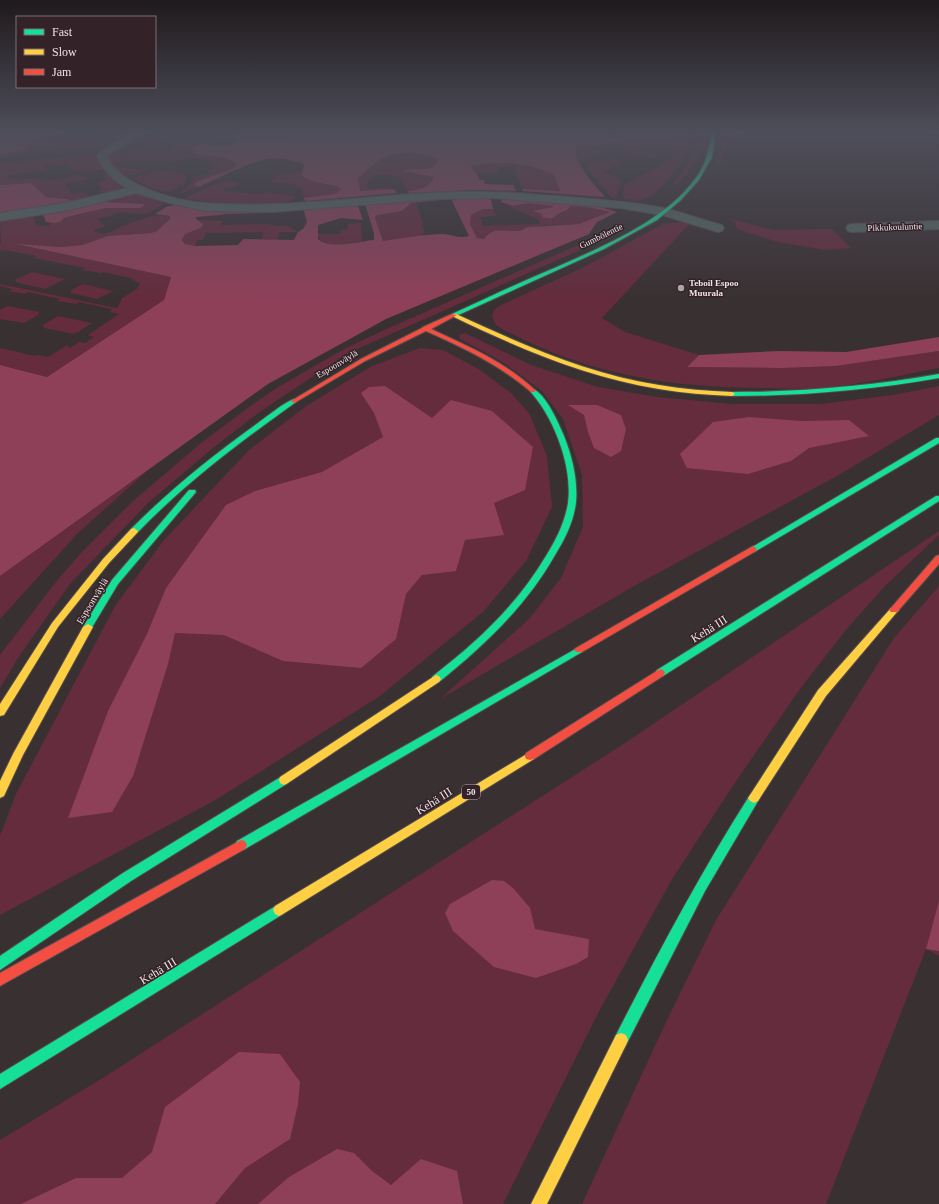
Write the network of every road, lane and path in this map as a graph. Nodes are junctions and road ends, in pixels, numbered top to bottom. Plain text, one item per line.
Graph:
1 (134, 187) edge
2 (689, 187) edge
3 (137, 189) junction
4 (664, 212) junction
5 (0, 217) edge
6 (939, 225) edge
7 (718, 228) dead end
8 (852, 228) dead end
9 (454, 315) junction
10 (425, 328) junction
11 (939, 376) edge
12 (939, 440) edge
13 (236, 442) junction
14 (939, 498) edge
15 (939, 558) edge
16 (0, 712) edge
17 (0, 793) edge
18 (0, 964) edge
19 (0, 980) edge
20 (0, 1082) edge
21 (539, 1204) edge

1 - 3 street
2 - 4 main road, Gumbölentie
3 - 4 street
3 - 5 street
4 - 7 street
4 - 9 main road, Gumbölentie
6 - 8 street, Pikkukouluntie
9 - 10 main road, Espoonväylä
9 - 11 main road
10 - 13 main road, Espoonväylä
10 - 18 main road
12 - 19 main road
13 - 16 main road, Espoonväylä
13 - 17 main road, Espoonväylä
14 - 20 main road, Kehä III / 50
15 - 21 main road

